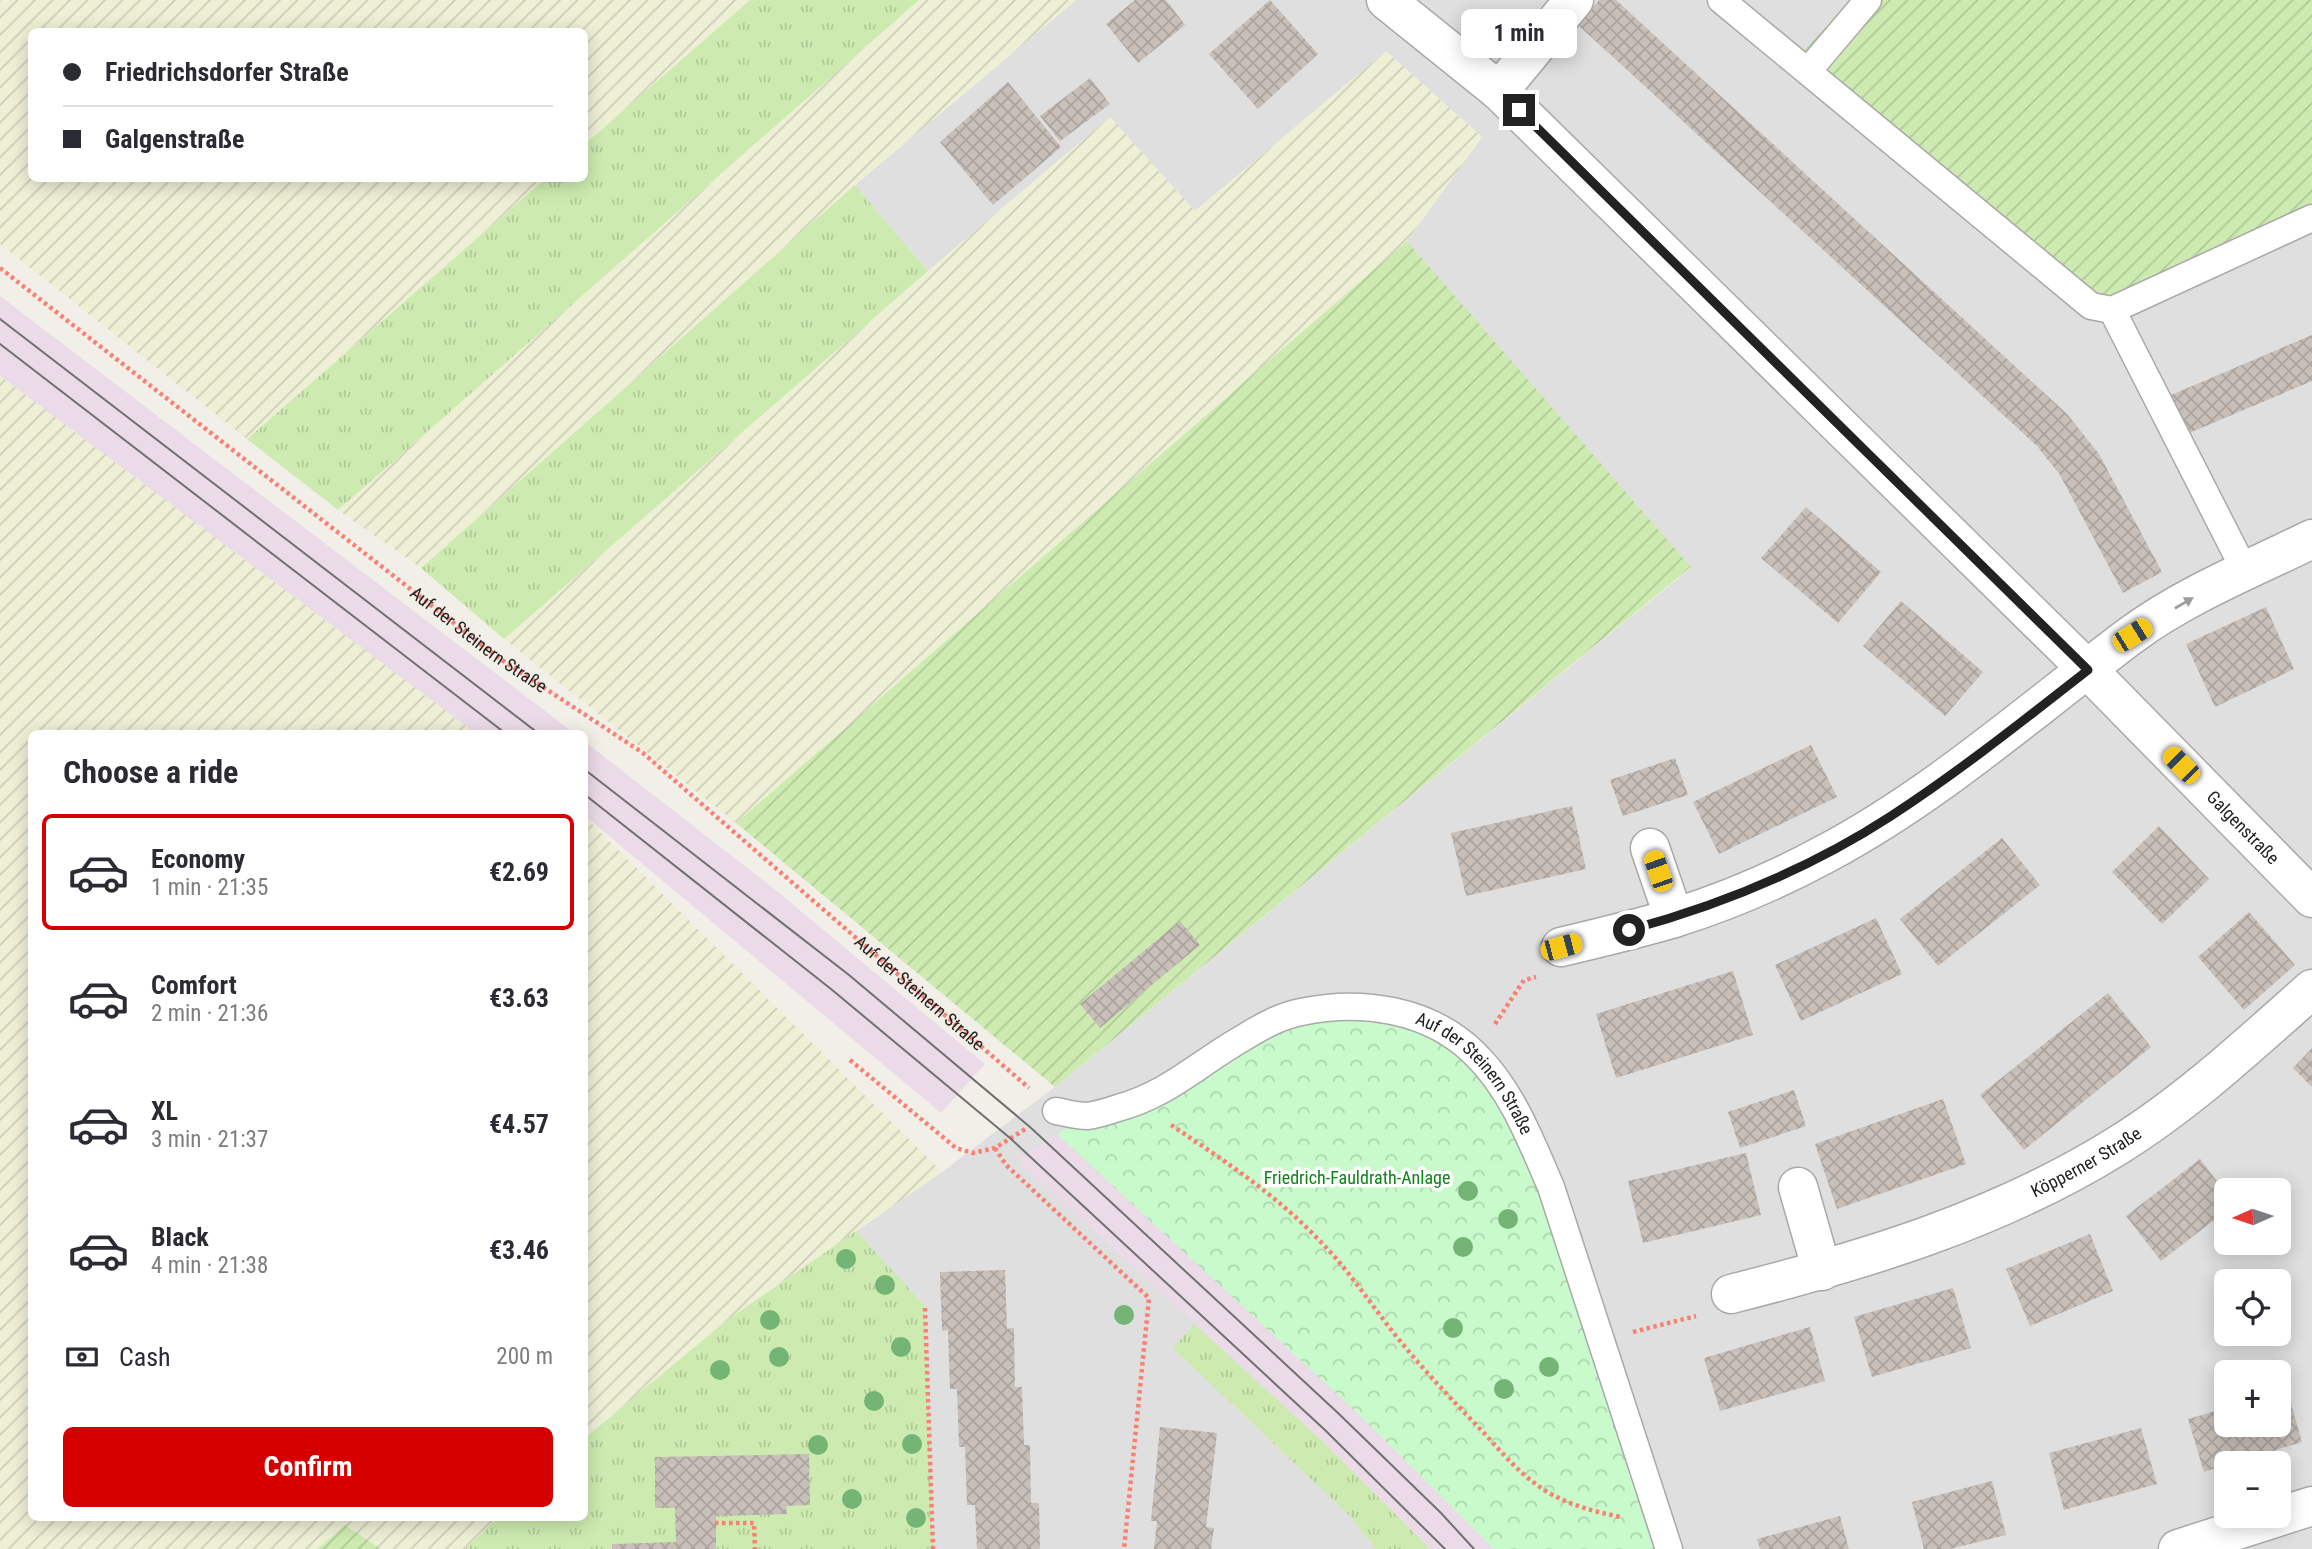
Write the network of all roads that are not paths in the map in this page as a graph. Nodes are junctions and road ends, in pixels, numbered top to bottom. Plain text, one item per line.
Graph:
1 (1386, 0) edge
2 (1574, 0) edge
3 (1721, 0) edge
4 (1868, 0) edge
5 (1808, 71) junction
6 (1499, 91) junction
7 (2312, 218) edge
8 (2112, 310) junction
9 (2312, 539) edge
10 (2245, 571) junction
11 (2088, 670) junction
12 (1650, 848) dead end
13 (2312, 898) edge
14 (1674, 918) junction
15 (1561, 947) road end
16 (2312, 989) edge
17 (1056, 1111) road end
18 (1798, 1187) dead end
19 (1822, 1271) junction
20 (1731, 1294) road end
21 (2312, 1506) edge
22 (1665, 1537) edge
23 (2178, 1549) edge

1 - 6 street, Galgenstraße
2 - 6 street
3 - 5 lane
4 - 5 lane
5 - 8 lane
6 - 11 street, Galgenstraße
7 - 8 lane
8 - 10 lane
9 - 10 street
11 -> 10 street
11 - 13 street, Galgenstraße
11 - 14 street
12 - 14 street
14 - 15 street
16 - 19 street, Köpperner Straße
17 - 22 lane, Auf der Steinern Straße
18 - 19 street
19 - 20 street, Köpperner Straße
21 - 23 street

